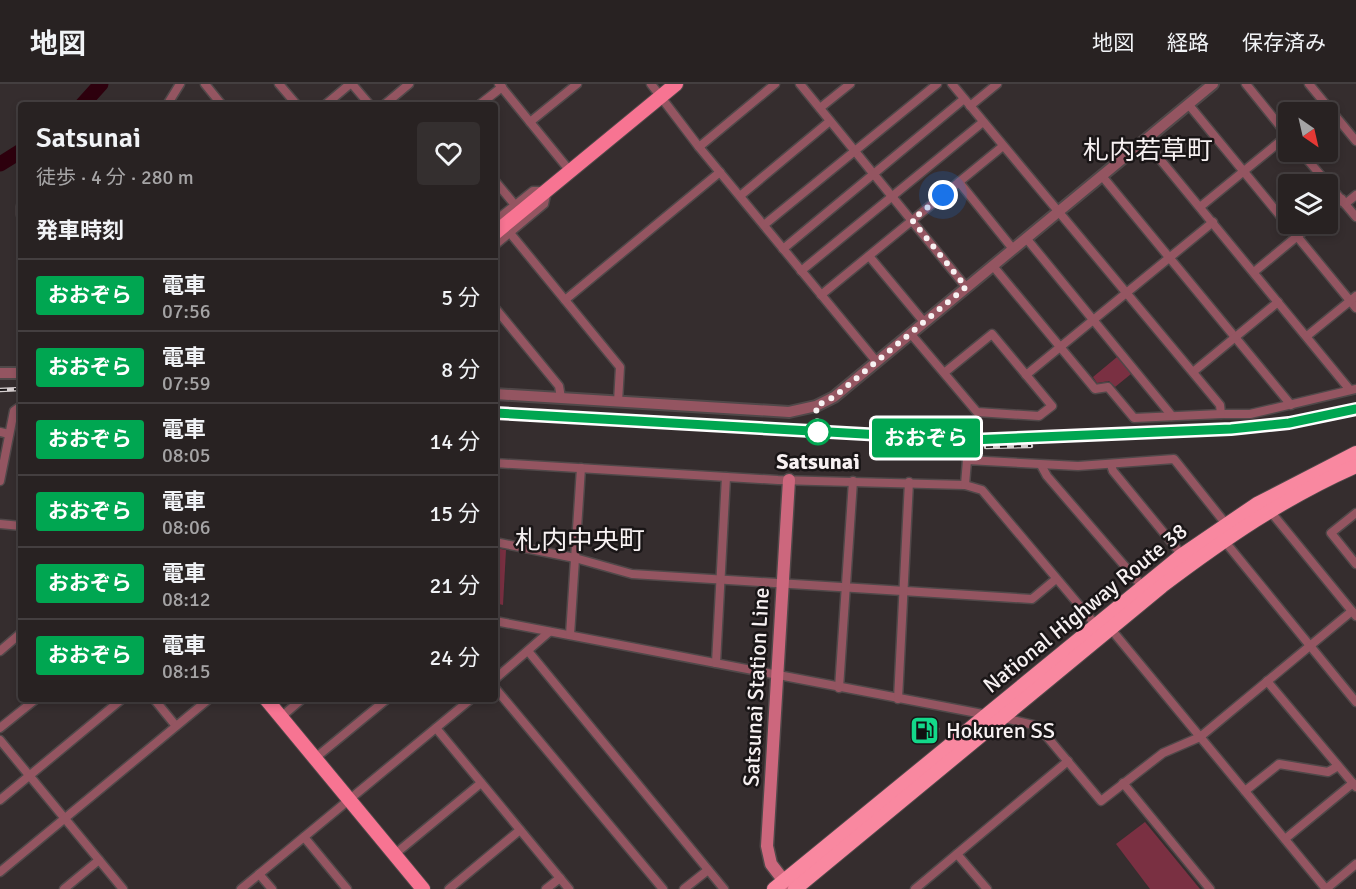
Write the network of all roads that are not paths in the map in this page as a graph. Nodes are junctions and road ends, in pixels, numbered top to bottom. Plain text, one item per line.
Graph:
1 (180, 84) edge
2 (204, 84) edge
3 (279, 84) edge
4 (351, 84) edge
5 (409, 84) edge
6 (576, 84) edge
7 (651, 84) edge
8 (676, 84) edge
9 (775, 84) edge
10 (800, 84) edge
11 (850, 84) edge
12 (937, 84) edge
13 (952, 84) edge
14 (997, 84) edge
15 (1213, 84) edge
16 (1246, 84) edge
17 (1309, 84) edge
18 (500, 85) edge
19 (661, 96) junction
20 (169, 102) edge
21 (219, 102) edge
22 (294, 102) edge
23 (329, 102) edge
24 (367, 102) edge
25 (388, 102) edge
26 (482, 102) edge
27 (967, 103) junction
28 (1189, 105) junction
29 (820, 108) junction
30 (830, 121) junction
31 (530, 122) junction
32 (983, 122) junction
33 (1278, 124) edge
34 (1145, 141) junction
35 (1356, 141) edge
36 (1278, 144) edge
37 (1003, 146) junction
38 (699, 147) junction
39 (855, 151) junction
40 (1309, 162) edge
41 (570, 171) junction
42 (720, 172) junction
43 (1244, 172) junction
44 (873, 173) junction
45 (1102, 176) junction
46 (959, 182) junction
47 (498, 185) edge
48 (547, 191) junction
49 (1356, 195) edge
50 (740, 196) junction
51 (892, 196) junction
52 (1343, 202) junction
53 (515, 205) junction
54 (1338, 205) edge
55 (1200, 207) junction
56 (1059, 212) junction
57 (1356, 217) edge
58 (498, 219) edge
59 (912, 220) junction
60 (1213, 222) junction
61 (764, 225) junction
62 (498, 231) edge
63 (510, 233) junction
64 (1300, 234) edge
65 (1297, 236) junction
66 (1026, 238) junction
67 (498, 243) edge
68 (783, 249) junction
69 (1013, 249) junction
70 (869, 256) junction
71 (1169, 257) junction
72 (993, 266) junction
73 (801, 271) junction
74 (1254, 272) junction
75 (966, 287) junction
76 (1128, 293) junction
77 (821, 295) junction
78 (565, 300) junction
79 (1354, 301) edge
80 (1278, 302) junction
81 (498, 312) edge
82 (1094, 321) junction
83 (924, 322) junction
84 (910, 333) junction
85 (1307, 336) junction
86 (1235, 338) junction
87 (1061, 348) junction
88 (876, 361) junction
89 (1193, 372) junction
90 (0, 373) edge
91 (18, 373) edge
92 (944, 373) junction
93 (1026, 375) junction
94 (1353, 390) edge
95 (498, 394) edge
96 (561, 398) junction
97 (618, 402) junction
98 (1291, 405) junction
99 (18, 408) edge
100 (1221, 414) junction
101 (1172, 416) junction
102 (5, 433) edge
103 (1356, 453) edge
104 (498, 463) edge
105 (1041, 465) junction
106 (1111, 465) junction
107 (1356, 466) edge
108 (581, 468) junction
109 (726, 477) junction
110 (789, 480) junction
111 (0, 481) edge
112 (853, 481) junction
113 (909, 482) junction
114 (965, 485) junction
115 (1270, 511) junction
116 (1356, 513) edge
117 (0, 524) edge
118 (18, 526) edge
119 (1222, 532) junction
120 (498, 543) edge
121 (1182, 555) junction
122 (575, 558) junction
123 (1356, 564) edge
124 (1056, 579) junction
125 (720, 580) junction
126 (783, 582) junction
127 (845, 586) junction
128 (1142, 586) junction
129 (902, 589) junction
130 (1354, 614) edge
131 (498, 622) edge
132 (1095, 624) junction
133 (1110, 627) junction
134 (549, 632) junction
135 (570, 635) junction
136 (18, 636) edge
137 (1310, 646) junction
138 (0, 651) edge
139 (528, 651) junction
140 (716, 663) junction
141 (498, 676) edge
142 (778, 676) junction
143 (1268, 681) junction
144 (839, 688) junction
145 (498, 692) edge
146 (898, 699) junction
147 (32, 702) edge
148 (118, 702) edge
149 (156, 702) edge
150 (205, 702) edge
151 (268, 702) edge
152 (298, 702) edge
153 (383, 702) edge
154 (467, 702) edge
155 (1356, 702) edge
156 (985, 715) junction
157 (280, 717) junction
158 (1001, 717) junction
159 (176, 726) junction
160 (0, 728) edge
161 (436, 728) junction
162 (1200, 737) junction
163 (0, 740) edge
164 (314, 759) junction
165 (1068, 761) junction
166 (1338, 766) junction
167 (30, 776) junction
168 (481, 783) junction
169 (1123, 783) junction
170 (1354, 785) edge
171 (1245, 791) junction
172 (349, 799) junction
173 (0, 800) edge
174 (65, 818) junction
175 (520, 831) junction
176 (304, 837) junction
177 (1285, 839) junction
178 (394, 854) junction
179 (957, 854) junction
180 (99, 860) junction
181 (1356, 864) edge
182 (708, 870) junction
183 (0, 872) edge
184 (259, 874) junction
185 (560, 878) junction
186 (786, 887) edge
187 (64, 889) edge
188 (123, 889) edge
189 (241, 889) edge
190 (272, 889) edge
191 (347, 889) edge
192 (423, 889) edge
193 (449, 889) edge
194 (546, 889) edge
195 (569, 889) edge
196 (663, 889) edge
197 (684, 889) edge
198 (724, 889) edge
199 (915, 889) edge
200 (987, 889) edge
201 (1210, 889) edge
202 (1326, 889) edge

1 - 20 street
2 - 21 street
3 - 22 street
4 - 23 street
4 - 24 street
5 - 25 street
6 - 31 street
7 - 19 street
8 - 19 main road
9 - 38 street
10 - 29 street
11 - 29 street
12 - 39 street
13 - 27 street
14 - 27 street
15 - 28 street
16 - 33 street
17 - 35 street
18 - 26 street
18 - 31 street
19 - 38 street
19 - 41 main road
27 - 32 street
27 - 44 street
28 - 34 street
28 - 43 street
29 - 30 street
30 - 39 street
30 - 50 street
31 - 41 street
32 - 37 street
32 - 51 street
34 - 45 street
34 - 55 street
36 - 43 street
37 - 46 street
37 - 56 street
38 - 42 street
39 - 44 street
39 - 61 street
40 - 52 street
41 - 48 main road
42 - 50 street
42 - 78 street
43 - 55 street
43 - 65 street
44 - 51 street
44 - 68 street
45 - 56 street
45 - 71 street
46 - 59 street
46 - 69 street
47 - 53 street
48 - 53 street
48 - 62 main road
48 - 63 street
49 - 52 street
50 - 61 street
51 - 59 street
51 - 73 street
52 - 54 street
52 - 57 street
53 - 58 street
55 - 60 street
56 - 66 street
56 - 76 street
59 - 70 street
59 - 75 street
60 - 71 street
60 - 74 street
61 - 68 street
63 - 67 street
63 - 78 street
64 - 65 street
65 - 74 street
65 - 79 street
66 - 69 street
66 - 82 street
68 - 73 street
69 - 72 street
70 - 77 street
70 - 83 street
71 - 76 street
71 - 86 street
72 - 75 street
72 - 87 street
73 - 77 street
74 - 80 street
75 - 83 street
76 - 82 street
76 - 89 street
77 - 88 street
78 - 97 street
79 - 85 street
80 - 85 street
80 - 86 street
81 - 96 street
82 - 87 street
82 - 101 street
83 - 84 street
84 - 88 street
84 - 92 street
85 - 94 street
86 - 89 street
86 - 98 street
87 - 93 street
87 - 101 street
88 - 97 street
89 - 100 street
90 - 91 street
92 - 93 street
92 - 93 street
94 - 98 street
95 - 96 street
96 - 97 street
98 - 100 street
99 - 102 street
100 - 101 street
102 - 111 street
103 - 119 highway, National Highway Route 38
104 - 108 street
105 - 106 street
105 - 114 street
105 - 128 street
106 - 119 street
106 - 121 street
107 - 115 highway, National Highway Route 38
108 - 109 street
108 - 122 street
109 - 110 street
109 - 125 street
110 - 112 street
110 - 126 main road, Satsunai Station Line
112 - 113 street
112 - 127 street
113 - 114 street
113 - 129 street
114 - 124 street
115 - 119 highway, National Highway Route 38
115 - 130 street
116 - 123 street
117 - 118 street
119 - 121 highway, National Highway Route 38
119 - 133 highway, National Highway Route 38
119 - 137 street
120 - 122 street
121 - 128 highway, National Highway Route 38
122 - 125 street
122 - 135 street
124 - 129 street
124 - 132 street
125 - 126 street
125 - 140 street
126 - 127 street
126 - 142 main road, Satsunai Station Line
127 - 129 street
127 - 144 street
128 - 132 highway, National Highway Route 38
129 - 146 street
130 - 137 street
131 - 134 street
132 - 133 street
132 - 156 highway, National Highway Route 38
133 - 158 highway, National Highway Route 38
133 - 162 street
134 - 135 street
134 - 139 street
135 - 140 street
136 - 138 street
137 - 143 street
137 - 155 street
139 - 141 street
139 - 182 street
140 - 142 street
142 - 144 street
142 - 186 main road, Satsunai Station Line
143 - 162 street
143 - 166 street
144 - 146 street
145 - 196 street
146 - 156 street
147 - 160 street
148 - 167 street
149 - 159 street
150 - 159 street
151 - 157 main road
152 - 157 street
153 - 164 street
154 - 161 street
156 - 158 street
156 - 186 highway, National Highway Route 38
157 - 164 main road
158 - 165 street
158 - 186 highway, National Highway Route 38
159 - 174 street
161 - 168 street
161 - 172 street
162 - 169 street
162 - 171 street
163 - 167 street
164 - 172 main road
165 - 169 street
165 - 179 street
166 - 170 street
166 - 171 street
167 - 173 street
167 - 174 street
168 - 175 street
168 - 178 street
169 - 201 street
170 - 177 street
171 - 177 street
172 - 176 street
172 - 178 main road
174 - 180 street
174 - 183 street
175 - 185 street
175 - 193 street
176 - 184 street
176 - 191 street
177 - 202 street
178 - 192 main road
179 - 199 street
179 - 200 street
180 - 187 street
180 - 188 street
181 - 202 street
182 - 197 street
182 - 198 street
184 - 189 street
184 - 190 street
185 - 194 street
185 - 195 street

